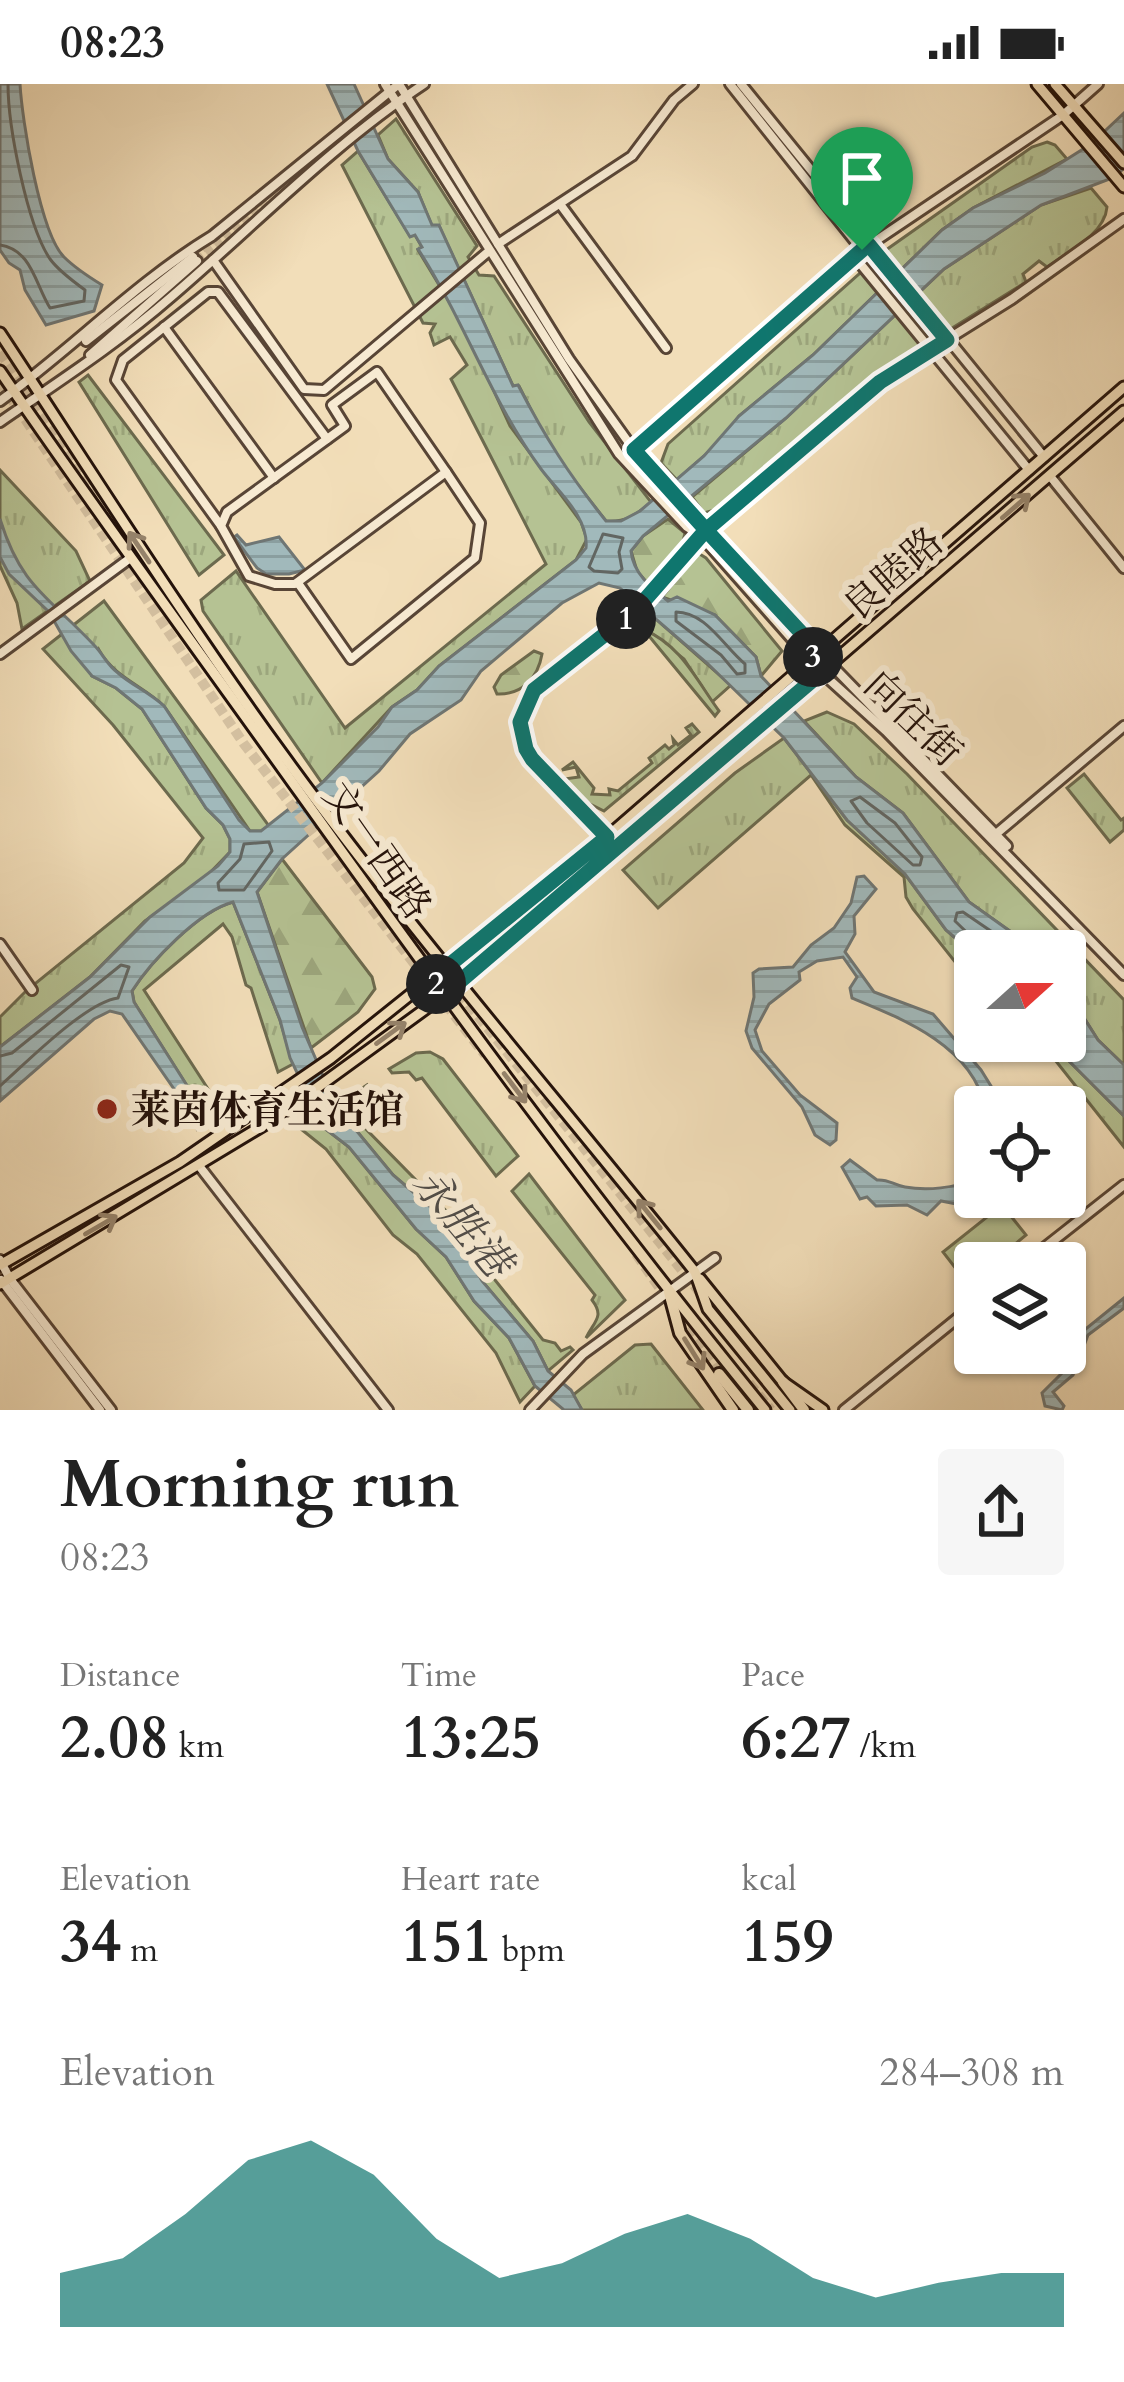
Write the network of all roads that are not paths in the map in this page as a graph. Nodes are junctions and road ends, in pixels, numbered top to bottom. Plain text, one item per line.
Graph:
1 (399, 84) edge
2 (424, 84) edge
3 (693, 84) edge
4 (730, 84) edge
5 (741, 84) edge
6 (1037, 84) edge
7 (1055, 84) edge
8 (1097, 84) edge
9 (387, 88) edge
10 (405, 96) junction
11 (395, 104) junction
12 (1074, 107) junction
13 (1063, 115) junction
14 (1124, 163) edge
15 (1120, 183) edge
16 (560, 204) junction
17 (1124, 219) edge
18 (498, 244) junction
19 (862, 250) junction
20 (489, 251) junction
21 (212, 260) junction
22 (164, 327) junction
23 (0, 333) edge
24 (947, 340) junction
25 (666, 348) dead end
26 (931, 350) junction
27 (59, 358) junction
28 (0, 371) edge
29 (71, 373) junction
30 (30, 379) junction
31 (1124, 387) edge
32 (14, 391) junction
33 (39, 395) junction
34 (0, 401) edge
35 (24, 406) junction
36 (1124, 411) edge
37 (0, 422) edge
38 (327, 439) junction
39 (634, 450) junction
40 (1044, 457) junction
41 (1029, 470) junction
42 (446, 472) junction
43 (1050, 476) junction
44 (274, 478) junction
45 (221, 526) junction
46 (704, 533) junction
47 (129, 559) junction
48 (1124, 568) edge
49 (298, 583) junction
50 (0, 654) edge
51 (815, 656) junction
52 (832, 664) junction
53 (821, 673) junction
54 (1124, 726) edge
55 (300, 785) junction
56 (330, 826) junction
57 (996, 834) junction
58 (607, 837) junction
59 (0, 944) edge
60 (446, 967) junction
61 (1124, 972) edge
62 (432, 979) junction
63 (461, 983) junction
64 (32, 990) dead end
65 (444, 995) junction
66 (200, 1167) junction
67 (1124, 1185) edge
68 (1052, 1242) edge
69 (715, 1258) dead end
70 (1, 1263) edge
71 (695, 1272) junction
72 (3, 1281) edge
73 (668, 1292) junction
74 (954, 1321) edge
75 (719, 1374) tunnel mouth
76 (783, 1382) junction
77 (533, 1407) edge
78 (100, 1410) edge
79 (111, 1410) edge
80 (388, 1410) edge
81 (733, 1410) edge
82 (748, 1410) edge
83 (765, 1410) edge
84 (790, 1410) edge
85 (804, 1410) edge
86 (823, 1410) edge
87 (844, 1410) edge

1 - 9 street
1 - 10 street
2 - 10 street
3 - 16 street
4 - 19 street
5 - 19 street
6 - 13 main road
7 - 12 main road
8 - 12 street
9 - 11 street, 向往街
9 - 27 street
10 - 11 street
10 - 18 street
11 - 20 street, 向往街
11 - 21 street
12 - 13 street
12 - 14 main road
13 - 15 main road
13 - 19 street
16 - 18 street
16 - 25 street
17 - 24 street
18 - 39 street
19 - 24 street
19 - 26 street
19 - 39 street
20 - 21 street
20 - 46 street, 向往街
21 - 29 street
22 - 38 street
22 - 44 street
22 - 45 street
23 - 30 main road, 文一西路
24 - 26 street
24 - 40 street
26 - 41 street
26 - 46 street
27 - 29 street
27 - 30 street
28 - 32 main road, 文一西路
29 - 33 street
30 - 32 street
30 - 33 main road, 文一西路
31 - 40 main road, 良睦路
32 - 34 street
32 - 35 main road, 文一西路
33 - 35 street
55 -> 33 main road, 文一西路
35 - 37 street
35 - 47 main road, 文一西路
36 - 43 main road, 良睦路
38 - 42 street
38 - 44 street
39 - 46 street, 向往街
40 - 41 main road, 良睦路
41 - 51 main road, 良睦路
42 - 49 street
42 - 49 street
43 - 48 street
52 -> 43 main road, 良睦路
44 - 45 street
45 - 49 street
46 - 51 street, 向往街
46 - 58 street
47 - 50 street
47 - 55 main road, 文一西路
51 - 52 street, 向往街
51 - 53 street, 向往街
51 - 58 main road, 良睦路
52 - 53 main road, 良睦路
52 - 57 street, 向往街
53 - 61 street, 向往街
53 - 63 main road, 良睦路
54 - 57 street
55 - 56 main road, 文一西路
56 - 60 main road, 文一西路
56 - 62 main road, 文一西路
57 - 61 street, 向往街
58 - 60 main road, 良睦路
59 - 64 street
60 - 62 main road, 良睦路
60 - 63 main road, 文一西路
62 - 65 main road, 文一西路
62 - 70 main road, 良睦路
63 - 65 main road, 良睦路
71 -> 63 main road, 文一西路
66 -> 65 main road, 良睦路
65 -> 73 main road, 文一西路
72 -> 66 main road, 良睦路
66 - 80 street
67 - 68 street
69 - 71 street
70 - 72 street
71 - 73 street
71 - 76 main road, 文一西路
71 - 84 main road, 文一西路
72 - 78 street
72 - 79 street
73 - 77 street
73 -> 81 highway
73 - 83 main road, 文一西路
74 - 87 street
75 - 82 highway
76 - 85 highway
76 - 86 main road, 文一西路

